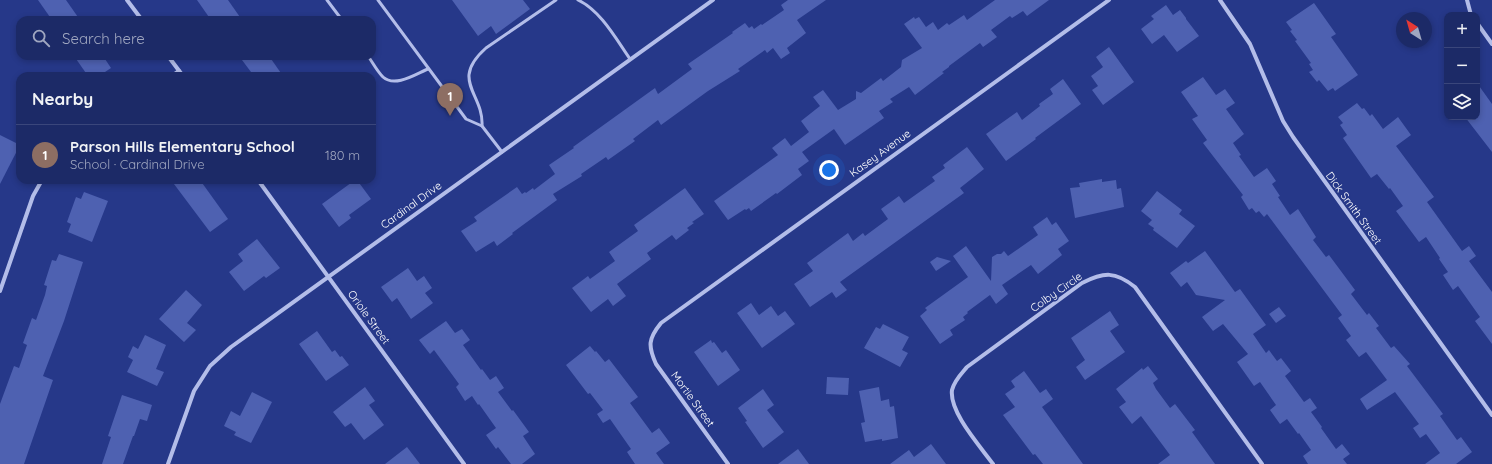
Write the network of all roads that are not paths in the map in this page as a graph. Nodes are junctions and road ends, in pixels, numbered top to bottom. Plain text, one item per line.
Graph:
1 (127, 0) edge
2 (327, 0) edge
3 (378, 0) edge
4 (556, 0) edge
5 (578, 0) edge
6 (713, 0) edge
7 (1109, 0) edge
8 (1220, 0) edge
9 (1467, 0) edge
10 (1470, 12) edge
11 (139, 16) edge
12 (339, 16) edge
13 (1480, 27) edge
14 (1492, 44) edge
15 (630, 59) junction
16 (171, 60) edge
17 (371, 60) edge
18 (428, 69) junction
19 (179, 71) edge
20 (482, 126) junction
21 (502, 152) junction
22 (40, 184) edge
23 (261, 184) edge
24 (328, 276) junction
25 (0, 291) edge
26 (650, 342) joint
27 (1492, 415) edge
28 (168, 464) edge
29 (464, 464) edge
30 (728, 464) edge
31 (993, 464) edge
32 (1262, 464) edge

1 - 11 street
2 - 12 lane
3 - 18 lane
4 - 20 lane
5 - 15 lane
6 - 15 street, Cardinal Drive
7 - 26 street, Kasey Avenue
8 - 27 street, Dick Smith Street
9 - 10 street
13 - 14 street
15 - 21 street, Cardinal Drive
16 - 19 street
17 - 18 lane
18 - 20 lane
20 - 21 lane
21 - 24 street, Cardinal Drive
22 - 25 street
23 - 24 street, Oriole Street
24 - 28 street, Cardinal Drive
24 - 29 street, Oriole Street
26 - 30 street, Mortie Street
31 - 32 street, Colby Circle

